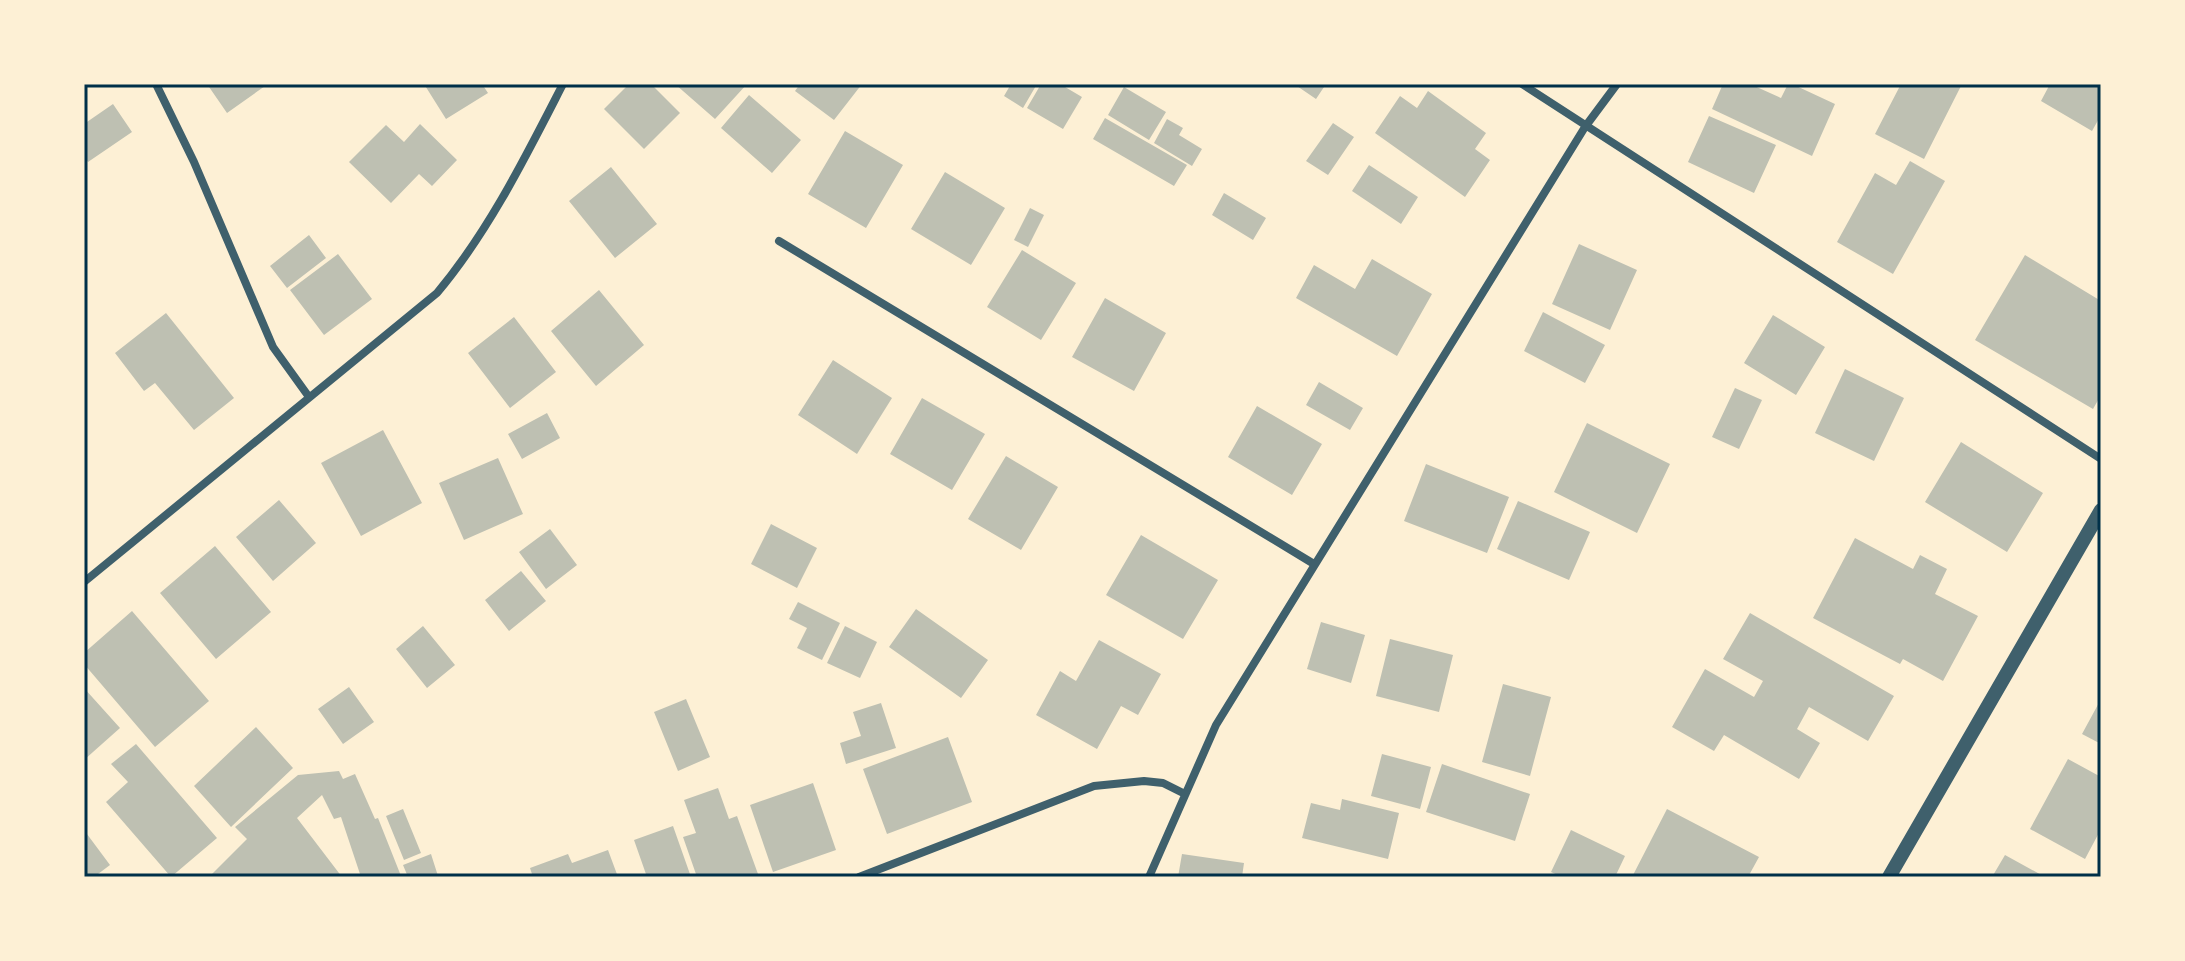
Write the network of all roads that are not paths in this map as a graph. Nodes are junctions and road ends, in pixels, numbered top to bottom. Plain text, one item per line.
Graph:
1 (156, 84) edge
2 (563, 84) edge
3 (1522, 84) edge
4 (1617, 84) edge
5 (1585, 127) junction
6 (779, 241) dead end
7 (309, 397) junction
8 (2101, 459) edge
9 (2101, 510) edge
10 (1314, 564) junction
11 (84, 582) edge
12 (1183, 793) junction
13 (859, 877) edge
14 (1149, 877) edge
15 (1889, 877) edge

1 - 7 street
2 - 7 street
3 - 5 street
4 - 5 street
5 - 8 street
5 - 10 street
6 - 10 street
7 - 11 street
9 - 15 street
10 - 12 street
12 - 13 street
12 - 14 street

